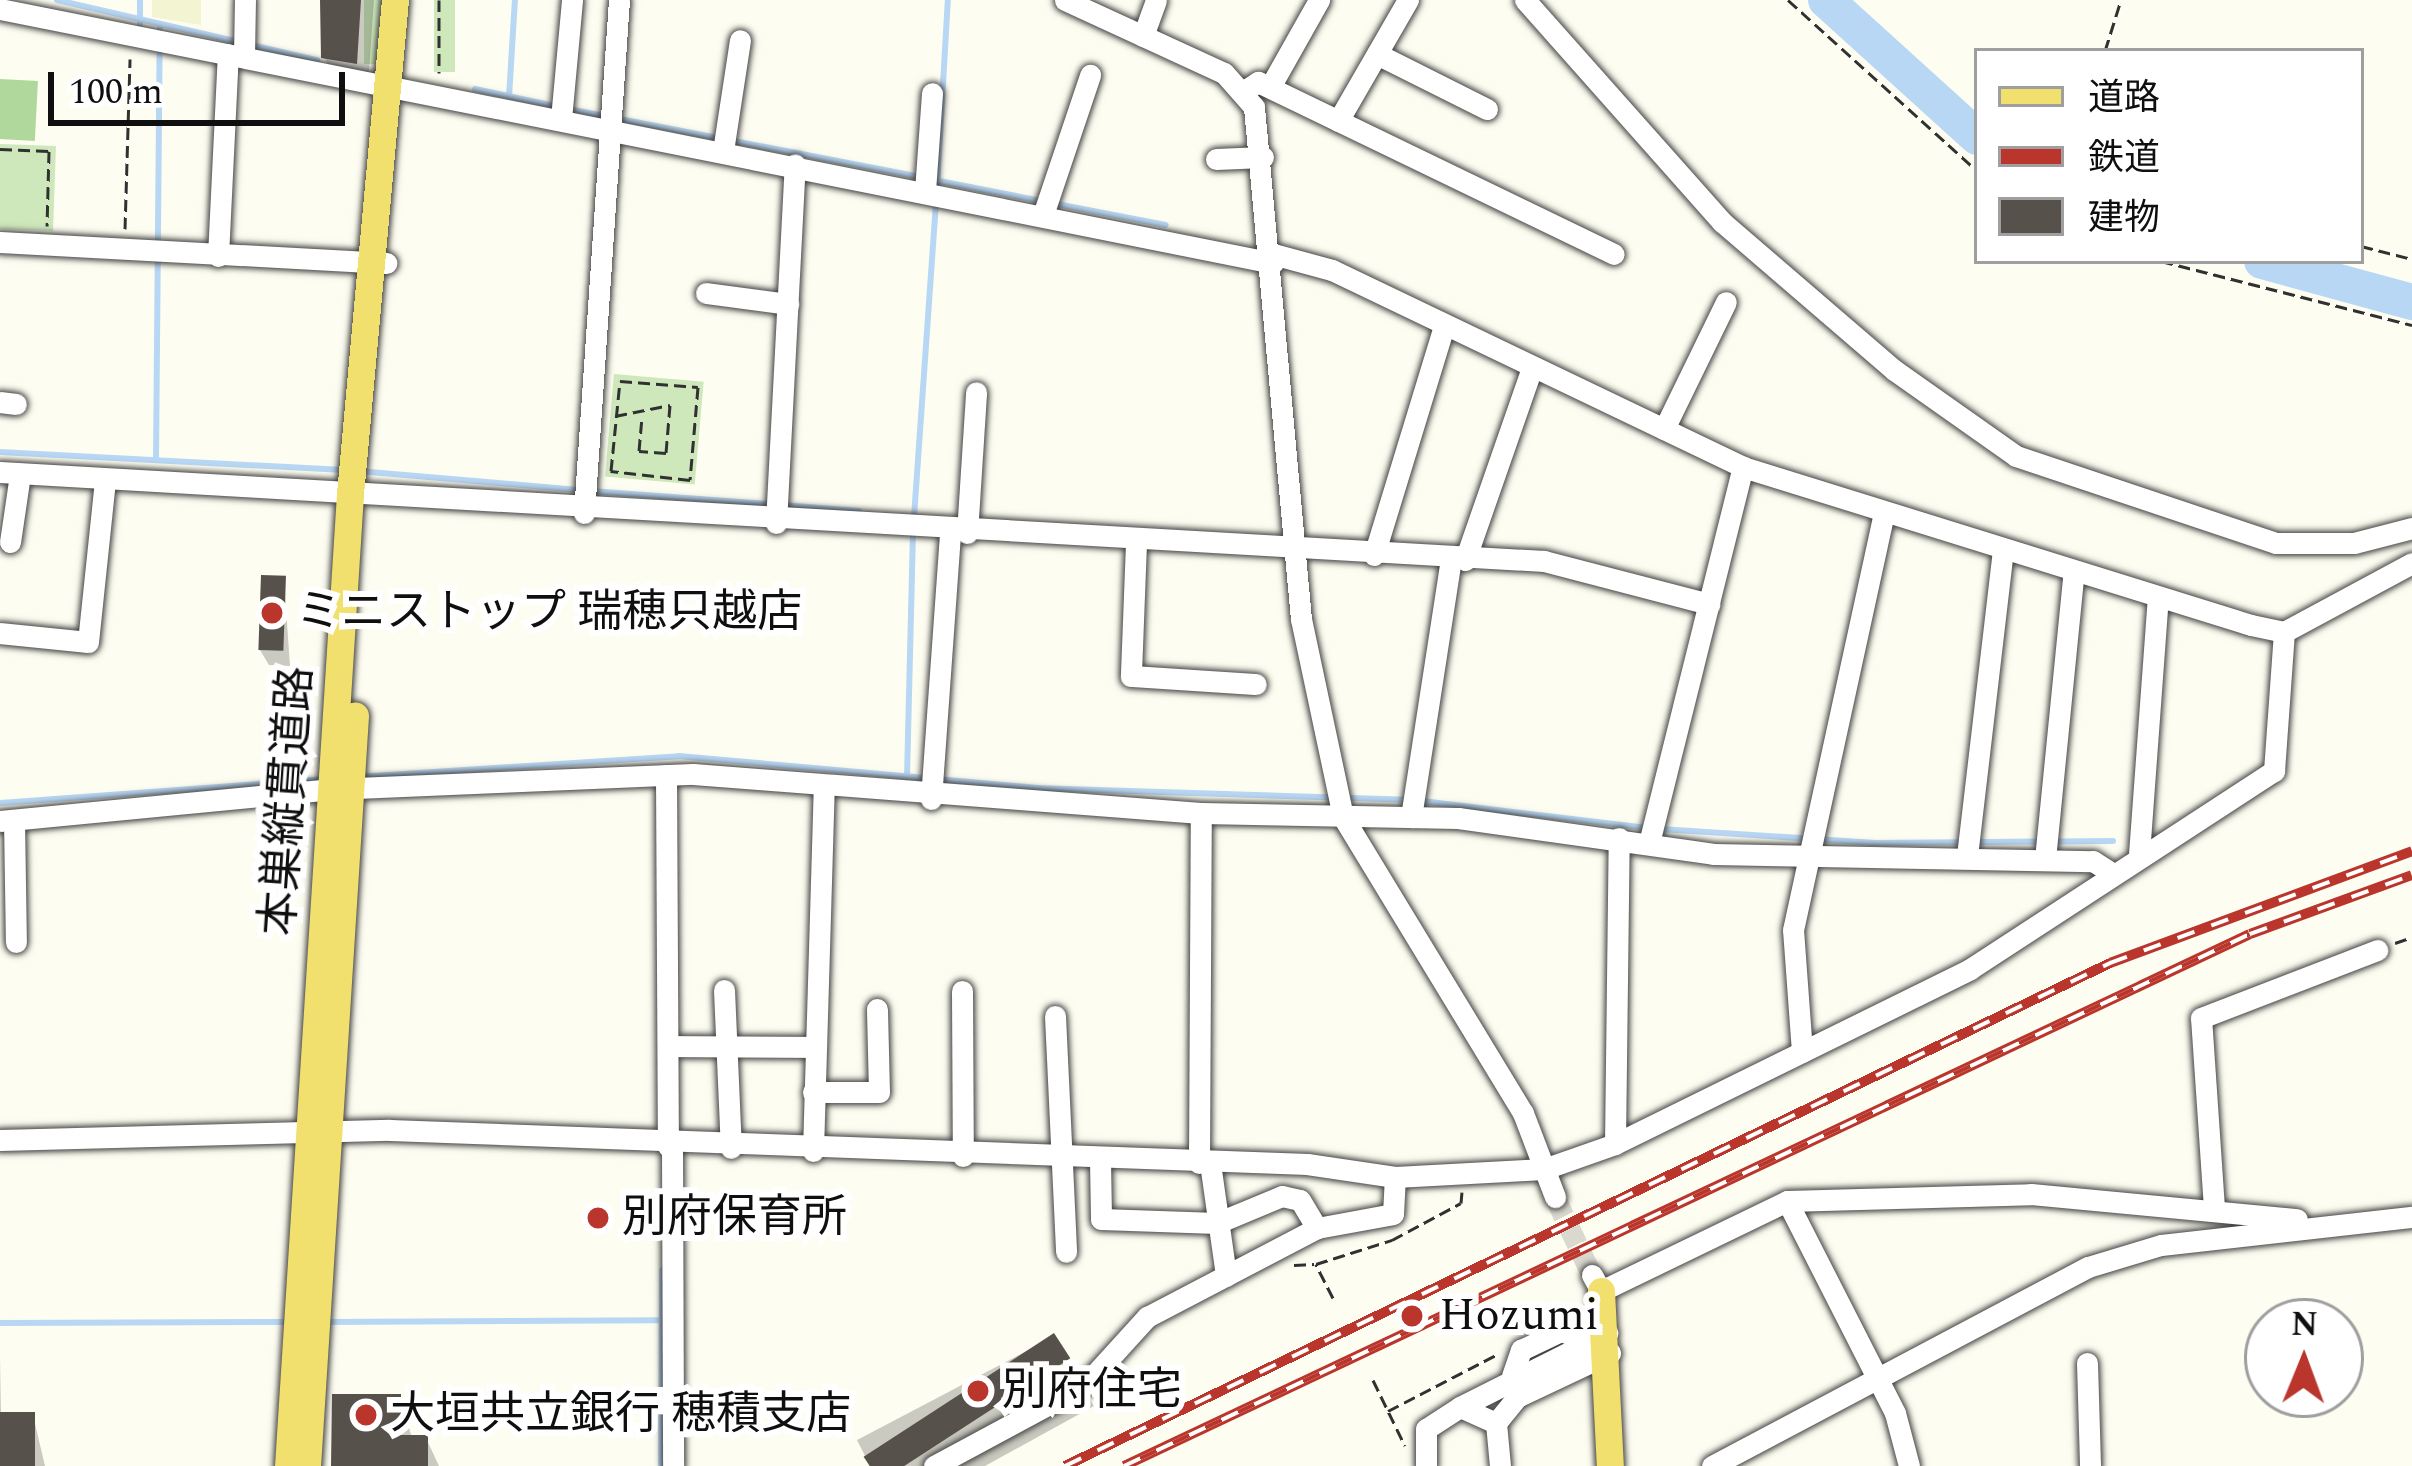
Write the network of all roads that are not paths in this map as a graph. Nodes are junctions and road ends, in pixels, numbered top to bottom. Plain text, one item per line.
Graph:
1 (245, 0) edge
2 (394, 0) edge
3 (410, 0) edge
4 (572, 0) edge
5 (619, 0) edge
6 (1065, 0) edge
7 (1156, 0) edge
8 (1319, 0) edge
9 (1525, 0) edge
10 (1402, 2) edge
11 (26, 5) edge
12 (0, 9) edge
13 (1143, 36) junction
14 (740, 40) dead end
15 (1377, 54) junction
16 (236, 55) junction
17 (1090, 75) dead end
18 (395, 86) junction
19 (1270, 87) junction
20 (1244, 91) junction
21 (932, 93) dead end
22 (1487, 109) dead end
23 (561, 119) junction
24 (1338, 121) junction
25 (612, 129) junction
26 (722, 151) junction
27 (1263, 157) junction
28 (1216, 159) dead end
29 (795, 165) junction
30 (926, 191) junction
31 (1043, 215) junction
32 (0, 242) edge
33 (1614, 254) dead end
34 (218, 256) junction
35 (1273, 258) junction
36 (379, 262) junction
37 (706, 293) dead end
38 (1726, 302) dead end
39 (788, 304) junction
40 (1444, 326) junction
41 (1531, 370) junction
42 (976, 392) dead end
43 (1664, 429) junction
44 (1743, 466) junction
45 (10, 473) edge
46 (105, 480) junction
47 (358, 494) junction
48 (1884, 512) junction
49 (584, 513) junction
50 (776, 523) junction
51 (2412, 528) edge
52 (959, 533) junction
53 (10, 542) dead end
54 (1136, 543) junction
55 (2003, 550) junction
56 (1296, 551) junction
57 (1374, 555) junction
58 (1458, 559) junction
59 (2412, 563) edge
60 (2074, 571) junction
61 (2158, 598) junction
62 (1709, 604) junction
63 (2284, 632) junction
64 (0, 633) edge
65 (1256, 684) dead end
66 (666, 776) junction
67 (824, 785) junction
68 (341, 791) junction
69 (931, 799) junction
70 (1201, 813) junction
71 (1342, 817) junction
72 (1411, 817) junction
73 (7, 820) edge
74 (1619, 838) junction
75 (1649, 843) junction
76 (1811, 853) junction
77 (2139, 854) junction
78 (1967, 856) junction
79 (2045, 859) junction
80 (2110, 872) junction
81 (16, 942) dead end
82 (2377, 950) dead end
83 (724, 990) dead end
84 (962, 991) dead end
85 (877, 1009) dead end
86 (1055, 1016) dead end
87 (668, 1046) junction
88 (726, 1047) junction
89 (812, 1047) junction
90 (1802, 1052) junction
91 (813, 1092) junction
92 (316, 1131) junction
93 (0, 1140) edge
94 (1615, 1144) junction
95 (670, 1146) junction
96 (730, 1148) junction
97 (813, 1151) junction
98 (963, 1156) junction
99 (1058, 1159) junction
100 (1100, 1160) junction
101 (1205, 1163) junction
102 (1544, 1169) junction
103 (1395, 1177) junction
104 (1555, 1197) tunnel mouth
105 (1787, 1201) junction
106 (2214, 1208) junction
107 (2412, 1217) edge
108 (1217, 1222) junction
109 (2328, 1222) junction
110 (1317, 1228) junction
111 (1066, 1252) dead end
112 (1226, 1276) junction
113 (1596, 1283) joint
114 (1602, 1342) junction
115 (2087, 1363) dead end
116 (1878, 1378) junction
117 (1460, 1407) junction
118 (1496, 1423) junction
119 (1426, 1464) edge
120 (288, 1466) edge
121 (307, 1466) edge
122 (673, 1466) edge
123 (934, 1466) edge
124 (1500, 1466) edge
125 (1610, 1466) edge
126 (1712, 1466) edge
127 (1909, 1466) edge
128 (2090, 1466) edge

1 - 16 street
2 - 18 main road, 本巣縦貫道路
3 - 18 main road, 本巣縦貫道路
4 - 23 street
5 - 25 street
6 - 13 street
7 - 13 street
8 - 19 street
9 - 51 street
10 - 15 street
11 - 12 street
11 - 16 street
13 - 20 street
14 - 26 street
15 - 22 street
15 - 24 street
16 - 18 street
16 - 34 street
17 - 31 street
18 - 23 street
18 - 36 main road, 本巣縦貫道路
19 - 20 street
19 - 24 street
20 - 27 street
21 - 30 street
23 - 25 street
24 - 33 street
25 - 26 street
25 - 49 street
26 - 29 street
27 - 28 street
27 - 35 street
29 - 30 street
29 - 39 street
30 - 31 street
31 - 35 street
32 - 34 street
34 - 36 street
35 - 40 street
35 - 56 street
36 - 47 main road, 本巣縦貫道路
37 - 39 street
38 - 43 street
39 - 50 street
40 - 41 street
40 - 57 street
41 - 43 street
41 - 58 street
42 - 52 street
43 - 44 street
44 - 48 street
44 - 62 street
45 - 46 street
45 - 53 street
46 - 47 street
46 - 64 street
47 - 49 street
47 - 68 main road, 本巣縦貫道路
48 - 55 street
48 - 76 street
49 - 50 street
50 - 52 street
52 - 54 street
52 - 69 street
54 - 56 street
54 - 65 street
55 - 60 street
55 - 78 street
56 - 57 street
56 - 71 street
57 - 58 street
58 - 62 street
58 - 72 street
59 - 63 street
60 - 61 street
60 - 79 street
61 - 63 street
61 - 77 street
62 - 75 street
63 - 77 street
66 - 67 street
66 - 68 street
66 - 87 street
67 - 69 street
67 - 89 street
68 - 73 street
68 - 92 main road, 本巣縦貫道路
69 - 70 street
70 - 71 street
70 - 101 street
71 - 72 street
71 - 102 street
72 - 74 street
73 - 81 street
74 - 75 street
74 - 94 street
75 - 76 street
76 - 78 street
76 - 90 street
77 - 80 street
78 - 79 street
79 - 80 street
80 - 90 street
82 - 106 street
83 - 88 street
84 - 98 street
85 - 91 street
86 - 99 street
87 - 88 street
87 - 95 street
88 - 89 street
88 - 96 street
89 - 91 street
90 - 94 street
91 - 97 street
92 - 93 street
92 - 95 street
92 - 120 main road, 本巣縦貫道路
92 - 121 main road, 本巣縦貫道路
94 - 102 street
95 - 96 street
95 - 122 street
96 - 97 street
97 - 98 street
98 - 99 street
99 - 100 street
99 - 111 street
100 - 101 street
100 - 108 street
101 - 103 street
101 - 108 street
102 - 103 street
102 - 104 street
103 - 110 street
105 - 106 street
105 - 113 street
105 - 116 street
106 - 109 street
107 - 109 street
108 - 110 street
108 - 112 street
109 - 116 street
110 - 112 street
112 - 123 street
113 - 114 main road
114 - 117 street
114 - 118 street
114 - 125 main road
115 - 128 street
116 - 126 street
116 - 127 street
117 - 118 street
117 - 119 street
118 - 124 street

